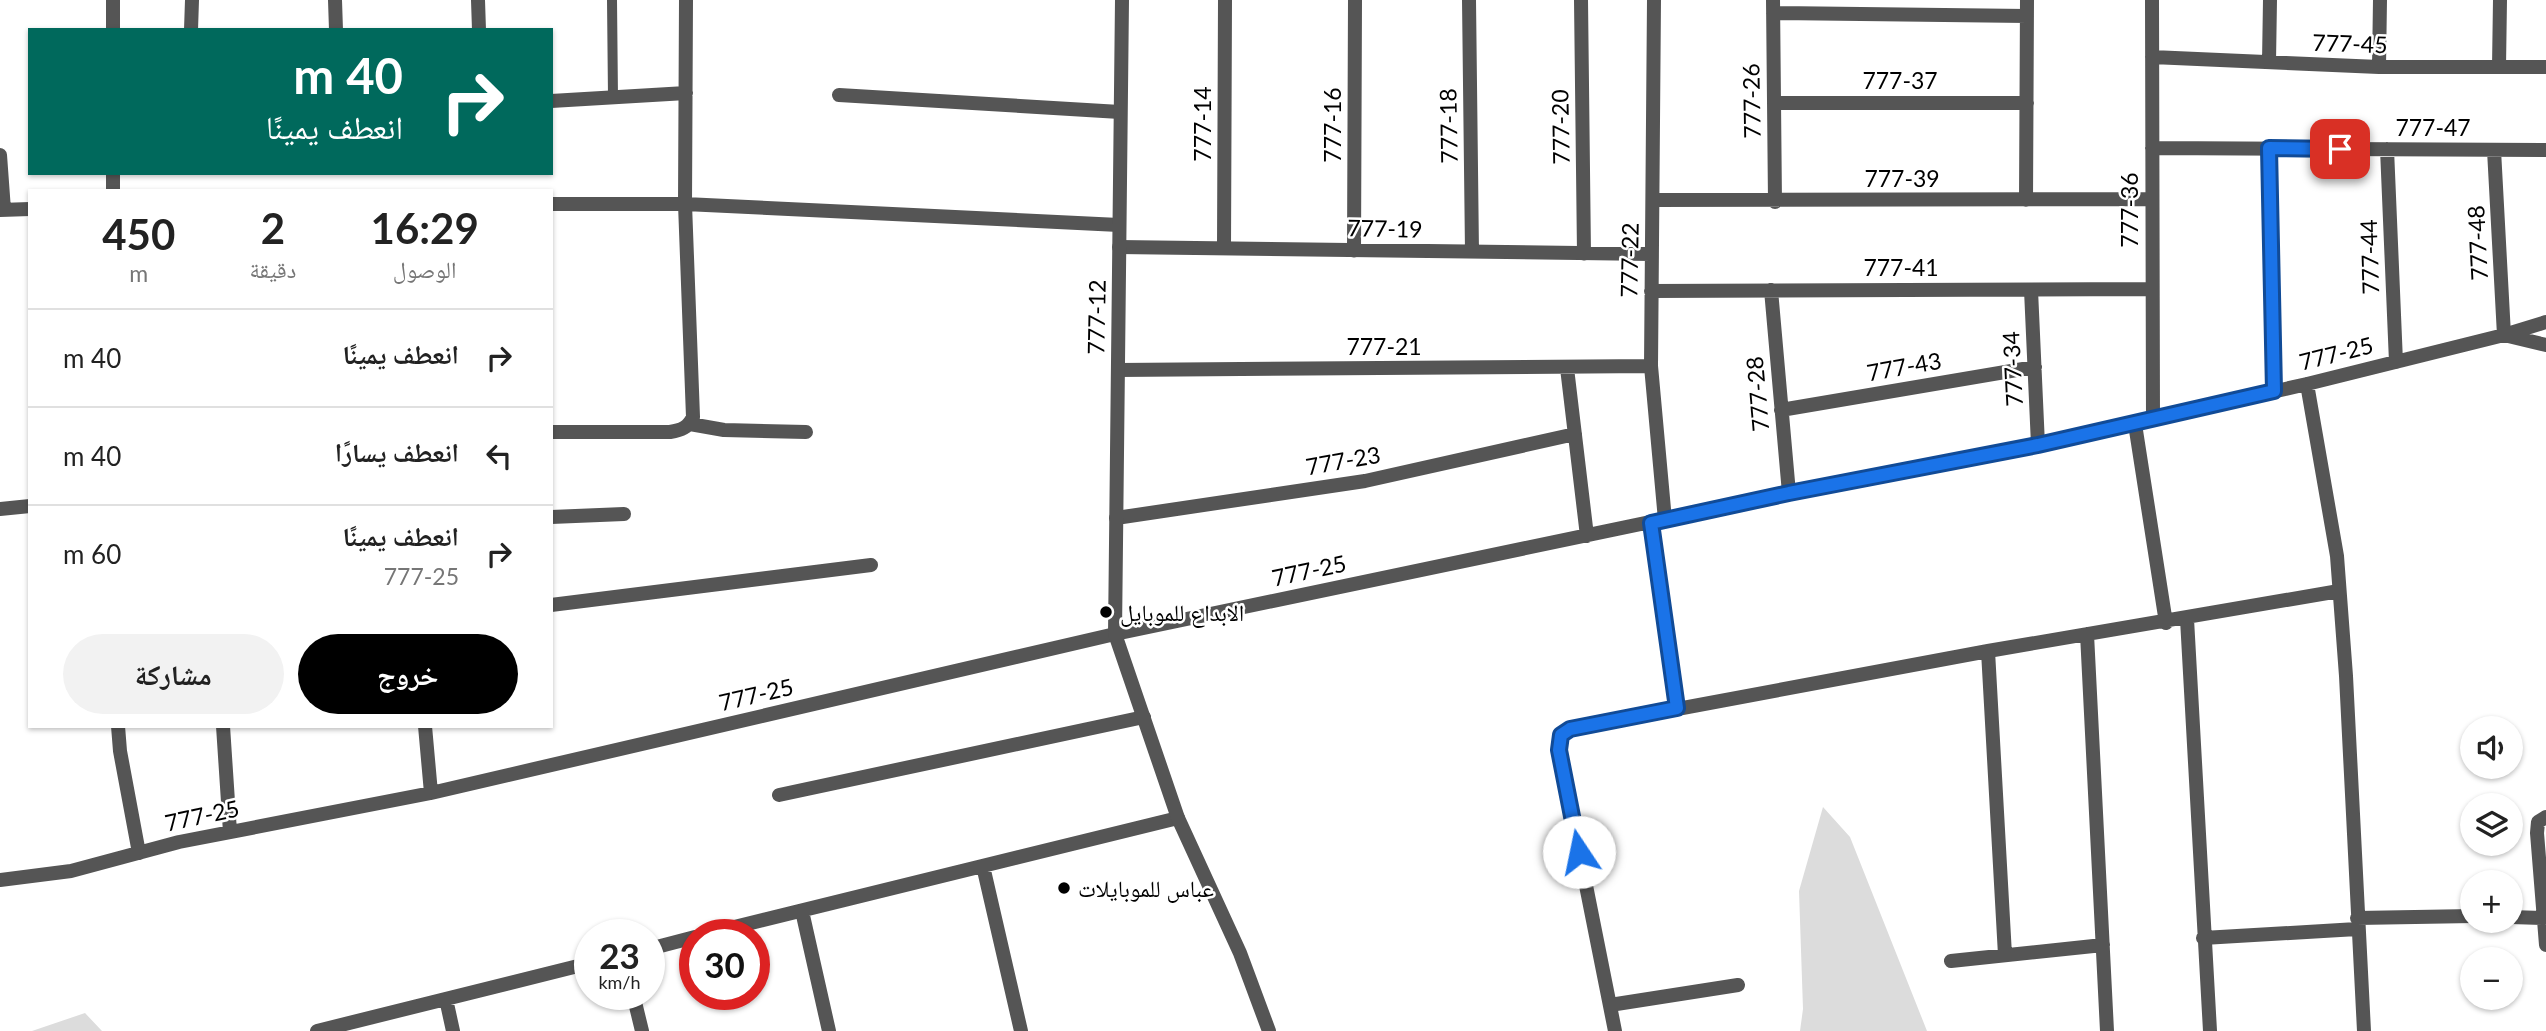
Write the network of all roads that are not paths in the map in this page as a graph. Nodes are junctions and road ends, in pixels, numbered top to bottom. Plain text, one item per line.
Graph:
1 (113, 0) edge
2 (192, 0) edge
3 (335, 0) edge
4 (478, 0) edge
5 (612, 0) edge
6 (686, 0) edge
7 (1122, 0) edge
8 (1225, 0) edge
9 (1355, 0) edge
10 (1469, 0) edge
11 (1581, 0) edge
12 (1654, 0) edge
13 (2027, 0) edge
14 (2152, 0) edge
15 (2270, 0) edge
16 (2381, 0) edge
17 (2500, 0) edge
18 (1773, 7) edge
19 (2027, 16) junction
20 (113, 28) edge
21 (191, 28) edge
22 (337, 28) edge
23 (479, 28) edge
24 (2152, 57) junction
25 (2269, 62) junction
26 (2379, 67) junction
27 (2499, 67) junction
28 (2546, 67) edge
29 (686, 93) junction
30 (839, 95) dead end
31 (613, 97) junction
32 (553, 101) edge
33 (1774, 103) junction
34 (2027, 103) junction
35 (1120, 112) junction
36 (2152, 148) junction
37 (2269, 148) junction
38 (2387, 149) junction
39 (2494, 150) junction
40 (2546, 150) edge
41 (0, 155) edge
42 (2152, 199) junction
43 (1653, 200) junction
44 (2026, 200) junction
45 (1775, 202) junction
46 (553, 204) edge
47 (685, 204) junction
48 (28, 209) edge
49 (2, 210) edge
50 (1119, 225) junction
51 (1119, 247) junction
52 (1224, 248) junction
53 (1354, 251) junction
54 (1472, 252) junction
55 (1584, 254) junction
56 (1651, 254) junction
57 (2152, 289) junction
58 (1771, 290) junction
59 (2031, 290) junction
60 (1651, 291) junction
61 (2546, 322) edge
62 (2504, 335) junction
63 (2546, 345) edge
64 (2396, 362) junction
65 (1651, 366) junction
66 (2035, 367) junction
67 (1567, 368) junction
68 (1118, 370) junction
69 (2308, 384) junction
70 (2274, 391) junction
71 (1781, 410) junction
72 (2153, 420) junction
73 (690, 424) junction
74 (2135, 424) junction
75 (553, 432) edge
76 (806, 432) dead end
77 (1575, 434) junction
78 (2038, 445) junction
79 (1789, 493) junction
80 (28, 506) edge
81 (0, 509) edge
82 (624, 514) dead end
83 (553, 517) edge
84 (1116, 518) junction
85 (1658, 522) junction
86 (1587, 536) junction
87 (871, 565) dead end
88 (2339, 591) junction
89 (553, 605) edge
90 (2187, 619) junction
91 (2166, 623) junction
92 (1115, 634) junction
93 (2087, 634) junction
94 (1988, 652) junction
95 (1677, 708) junction
96 (1144, 717) junction
97 (118, 728) edge
98 (223, 728) edge
99 (425, 728) edge
100 (431, 793) junction
101 (779, 795) dead end
102 (2546, 817) edge
103 (1178, 818) junction
104 (230, 832) junction
105 (139, 853) junction
106 (983, 866) junction
107 (0, 880) edge
108 (802, 911) junction
109 (2460, 917) edge
110 (2523, 917) edge
111 (2544, 918) junction
112 (769, 919) edge
113 (2357, 924) junction
114 (2546, 935) edge
115 (2203, 938) junction
116 (2103, 945) junction
117 (2546, 945) edge
118 (2005, 955) junction
119 (1951, 961) dead end
120 (574, 967) edge
121 (1738, 985) dead end
122 (446, 999) junction
123 (1610, 1005) junction
124 (637, 1010) edge
125 (317, 1031) edge
126 (453, 1031) edge
127 (642, 1031) edge
128 (829, 1031) edge
129 (1021, 1031) edge
130 (1269, 1031) edge
131 (1615, 1031) edge
132 (2108, 1031) edge
133 (2210, 1031) edge
134 (2364, 1031) edge

1 - 20 street
2 - 21 street
3 - 22 street
4 - 23 street
5 - 31 lane
6 - 29 street
7 - 35 street, 777-12
8 - 52 street, 777-14
9 - 53 street, 777-16
10 - 54 street, 777-18
11 - 55 street, 777-20
12 - 43 street, 777-22
13 - 19 street
14 - 24 street, 777-36
15 - 25 street
16 - 26 street
17 - 27 street
18 - 19 street
18 - 33 street, 777-26
19 - 34 street
24 - 25 street, 777-45
24 - 36 street, 777-36
25 - 26 street, 777-45
26 - 27 street, 777-45
27 - 28 street, 777-45
29 - 31 street
29 - 47 street
30 - 35 street
31 - 32 street
33 - 34 street, 777-37
33 - 45 street, 777-26
34 - 44 street
35 - 50 street, 777-12
36 - 37 street, 777-47
36 - 42 street, 777-36
37 - 38 street, 777-47
37 - 70 street
38 - 39 street, 777-47
38 - 64 street, 777-44
39 - 40 street, 777-47
39 - 62 street, 777-48
41 - 49 street
42 - 44 street, 777-39
42 - 57 street, 777-36
43 - 45 street, 777-39
43 - 56 street, 777-22
44 - 45 street, 777-39
46 - 47 street
47 - 50 street
47 - 73 street
48 - 49 street
50 - 51 street, 777-12
51 - 52 street, 777-19
51 - 68 street, 777-12
52 - 53 street, 777-19
53 - 54 street, 777-19
54 - 55 street, 777-19
55 - 56 street, 777-19
56 - 60 street, 777-22
57 - 59 street, 777-41
57 - 72 street, 777-36
58 - 59 street, 777-41
58 - 60 street, 777-41
58 - 71 street, 777-28
59 - 66 street, 777-34
60 - 65 street, 777-22
61 - 62 street, 777-25
62 - 63 street
62 - 64 street, 777-25
64 - 69 street, 777-25
65 - 67 street, 777-21
65 - 85 street, 777-22
66 - 71 street, 777-43
66 - 78 street, 777-34
67 - 68 street, 777-21
67 - 77 street
68 - 84 street, 777-12
69 - 70 street, 777-25
69 - 88 street
70 - 72 street, 777-25
71 - 79 street, 777-28
72 - 74 street, 777-25
73 - 75 street
73 - 76 street
74 - 78 street, 777-25
74 - 91 street
77 - 84 street, 777-23
77 - 86 street
78 - 79 street, 777-25
79 - 85 street, 777-25
80 - 81 street
82 - 83 street
84 - 92 street, 777-12
85 - 86 street, 777-25
85 - 95 street, 777-22
86 - 92 street, 777-25
87 - 89 street
88 - 90 street
88 - 113 street
90 - 91 street
90 - 115 street
91 - 93 street
92 - 96 street, 777-12
92 - 100 street, 777-25
93 - 94 street
93 - 116 street
94 - 95 street
94 - 118 street
95 - 123 street
96 - 101 street
96 - 103 street, 777-12
97 - 105 street
98 - 104 street
99 - 100 street
100 - 104 street, 777-25
102 - 111 street
103 - 106 street
103 - 130 street, 777-12
104 - 105 street, 777-25
105 - 107 street, 777-25
106 - 108 street
106 - 129 street
108 - 112 street
108 - 128 street
109 - 113 street
110 - 111 street
111 - 114 street
113 - 115 street
113 - 134 street
114 - 117 street
115 - 133 street
116 - 118 street
116 - 132 street
118 - 119 street
120 - 122 street
121 - 123 street
122 - 125 street
122 - 126 street
123 - 131 street
124 - 127 street

